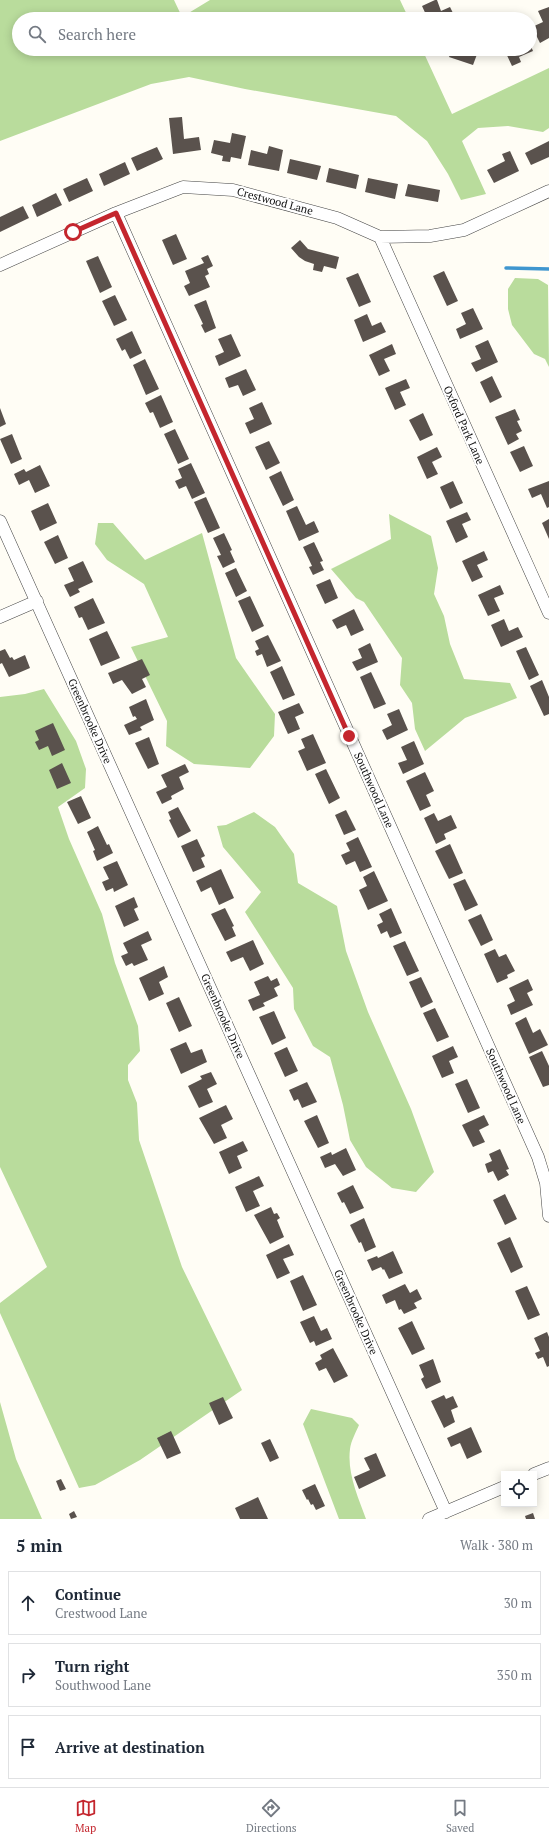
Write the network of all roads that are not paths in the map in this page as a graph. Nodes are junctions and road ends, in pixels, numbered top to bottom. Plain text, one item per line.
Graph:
1 (549, 191) edge
2 (116, 213) junction
3 (380, 237) junction
4 (1, 265) edge
5 (0, 521) edge
6 (37, 601) junction
7 (549, 613) edge
8 (0, 617) edge
9 (549, 1216) edge
10 (549, 1468) edge
11 (537, 1473) edge
12 (501, 1488) edge
13 (446, 1512) junction
14 (429, 1519) edge

1 - 3 street, Crestwood Lane
2 - 3 street, Crestwood Lane
2 - 4 street, Crestwood Lane
2 - 9 street, Southwood Lane
3 - 7 street, Oxford Park Lane
5 - 6 street, Greenbrooke Drive
6 - 8 street
6 - 13 street, Greenbrooke Drive
10 - 11 street
12 - 13 street
13 - 14 street

